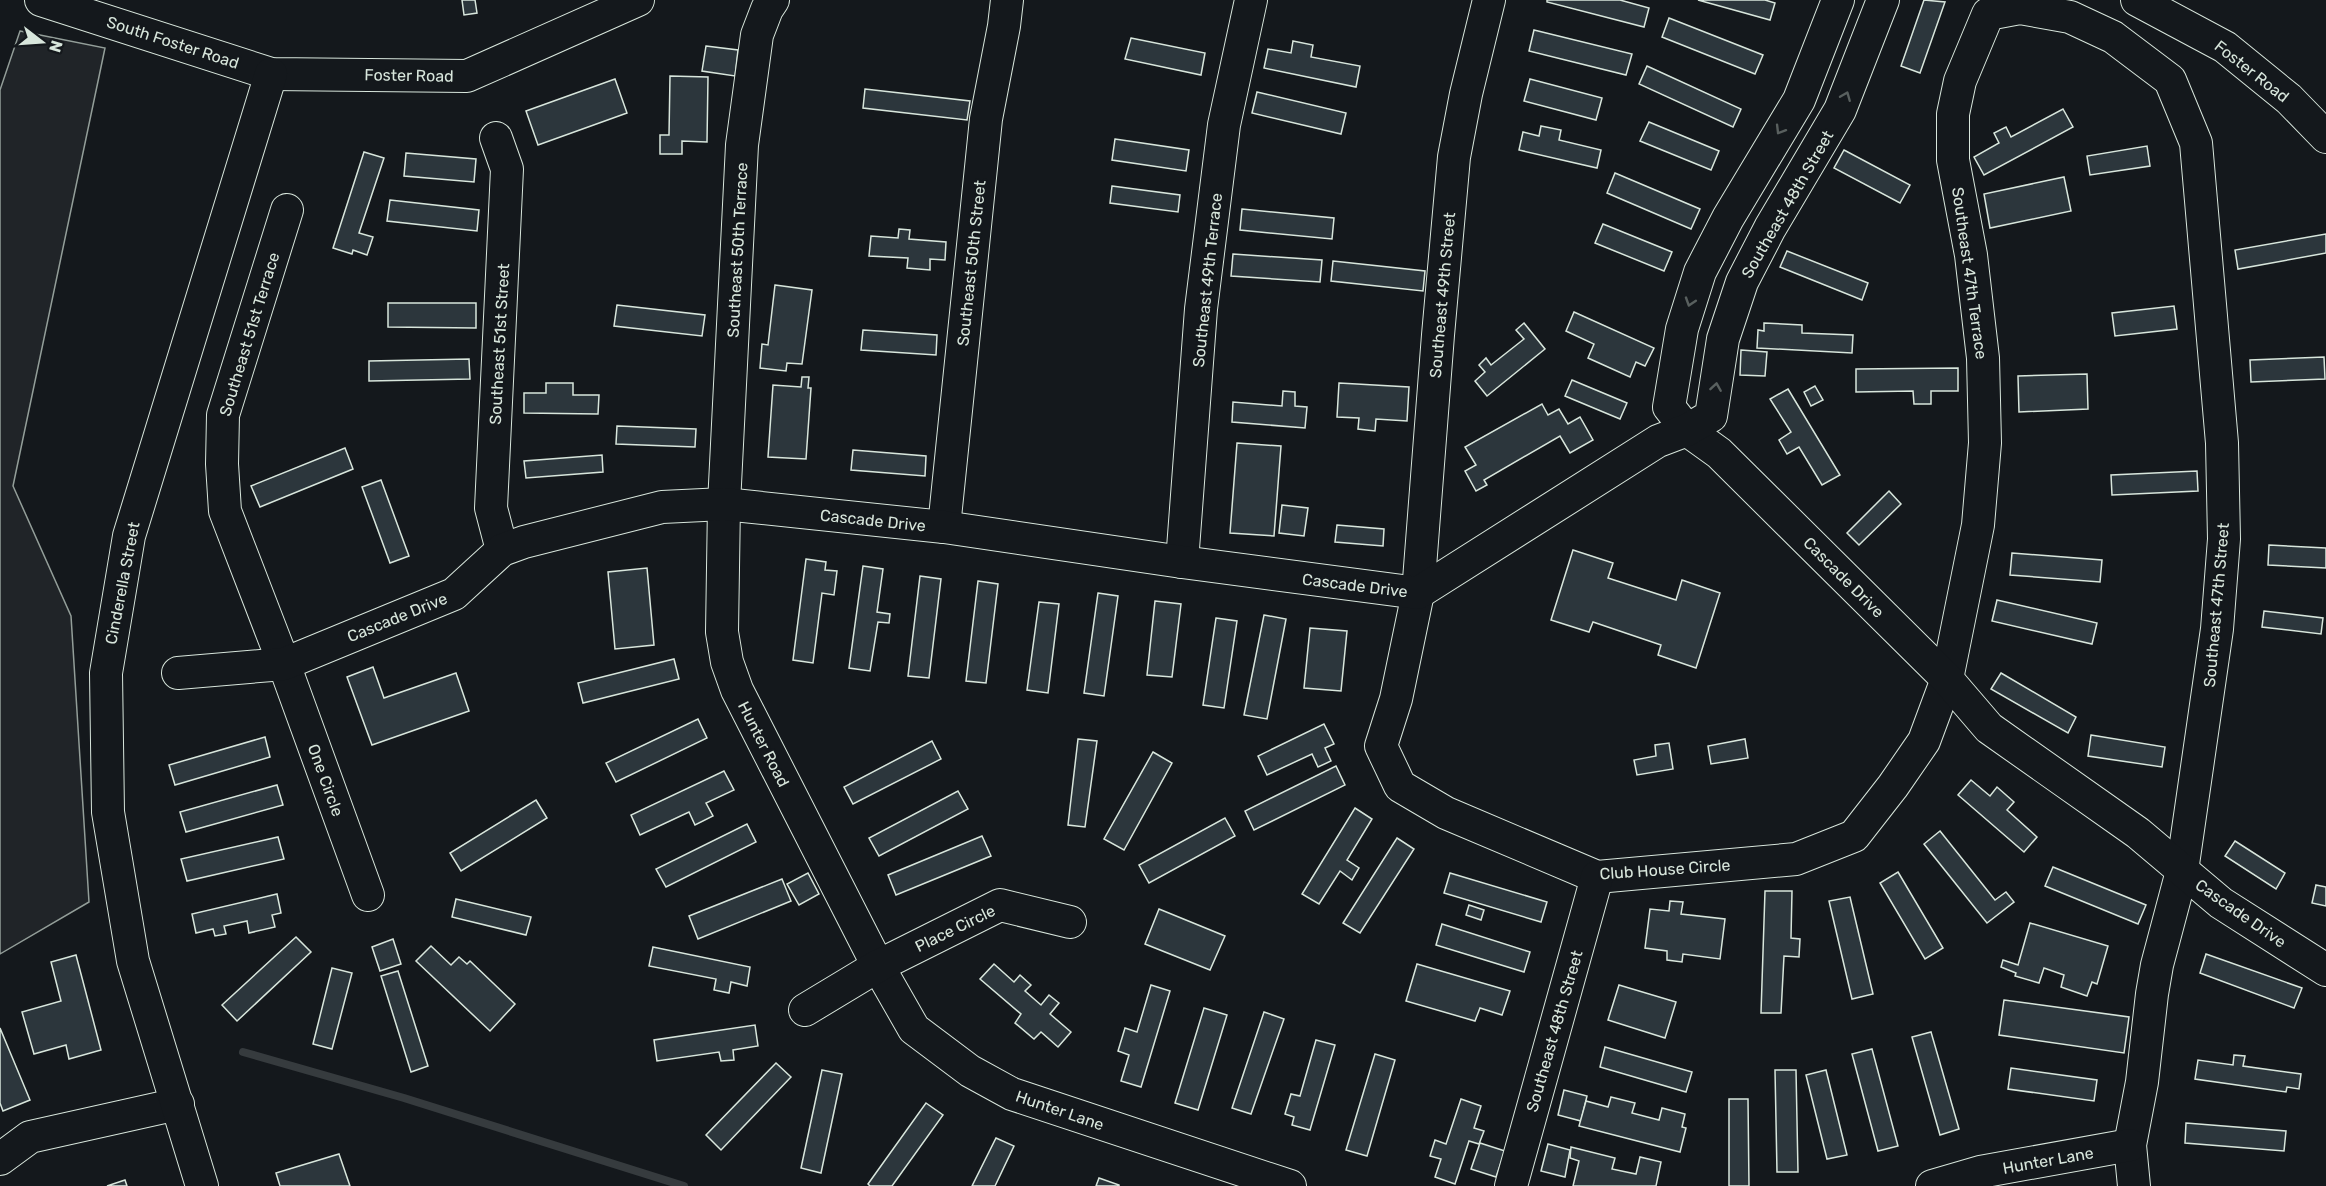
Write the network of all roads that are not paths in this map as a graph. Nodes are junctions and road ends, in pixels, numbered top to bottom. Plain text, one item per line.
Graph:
1 (41, 0) edge
2 (638, 0) edge
3 (773, 0) edge
4 (1007, 0) edge
5 (1251, 0) edge
6 (1489, 0) edge
7 (1838, 0) edge
8 (1883, 0) edge
9 (2137, 0) edge
10 (1988, 14) joint
11 (271, 74) junction
12 (2326, 137) edge
13 (495, 138) dead end
14 (287, 210) dead end
15 (1687, 430) junction
16 (724, 504) junction
17 (944, 527) junction
18 (502, 550) junction
19 (1182, 562) junction
20 (1418, 593) junction
21 (284, 664) junction
22 (178, 673) dead end
23 (1947, 679) junction
24 (2182, 871) junction
25 (1597, 876) junction
26 (368, 895) dead end
27 (1070, 922) dead end
28 (878, 966) junction
29 (2326, 970) edge
30 (805, 1010) dead end
31 (178, 1104) junction
32 (2130, 1145) junction
33 (0, 1159) edge
34 (202, 1186) edge
35 (1290, 1186) edge
36 (1511, 1186) edge
37 (1932, 1186) edge
38 (2134, 1186) edge

1 - 11 street, South Foster Road
2 - 11 street, Foster Road
3 - 16 street, Southeast 50th Terrace
4 - 17 street, Southeast 50th Street
5 - 19 street, Southeast 49th Terrace
6 - 20 street, Southeast 49th Street
7 -> 15 street
15 -> 8 street, Southeast 48th Street
9 - 12 street, Foster Road
10 - 23 street, Southeast 47th Terrace
10 - 24 street, Southeast 47th Street
11 - 31 street, Cinderella Street
13 - 18 street, Southeast 51st Street
14 - 21 street, Southeast 51st Terrace
15 - 20 street, Cascade Drive
15 - 23 street, Cascade Drive
16 - 17 street, Cascade Drive
16 - 18 street, Cascade Drive
16 - 28 street, Hunter Road
17 - 19 street, Cascade Drive
18 - 21 street, Cascade Drive
19 - 20 street, Cascade Drive
20 - 25 street, Club House Circle
21 - 22 street, Cascade Drive
21 - 26 street, One Circle
23 - 24 street, Cascade Drive
23 - 25 street, Club House Circle
24 - 29 street, Cascade Drive
24 - 32 street, Southeast 47th Street
25 - 36 street, Southeast 48th Street
27 - 28 street, Place Circle
28 - 30 street, Place Circle
28 - 35 street, Hunter Lane
31 - 33 street
31 - 34 street, Cinderella Street
32 - 37 street, Hunter Lane
32 - 38 street, Southeast 47th Street

